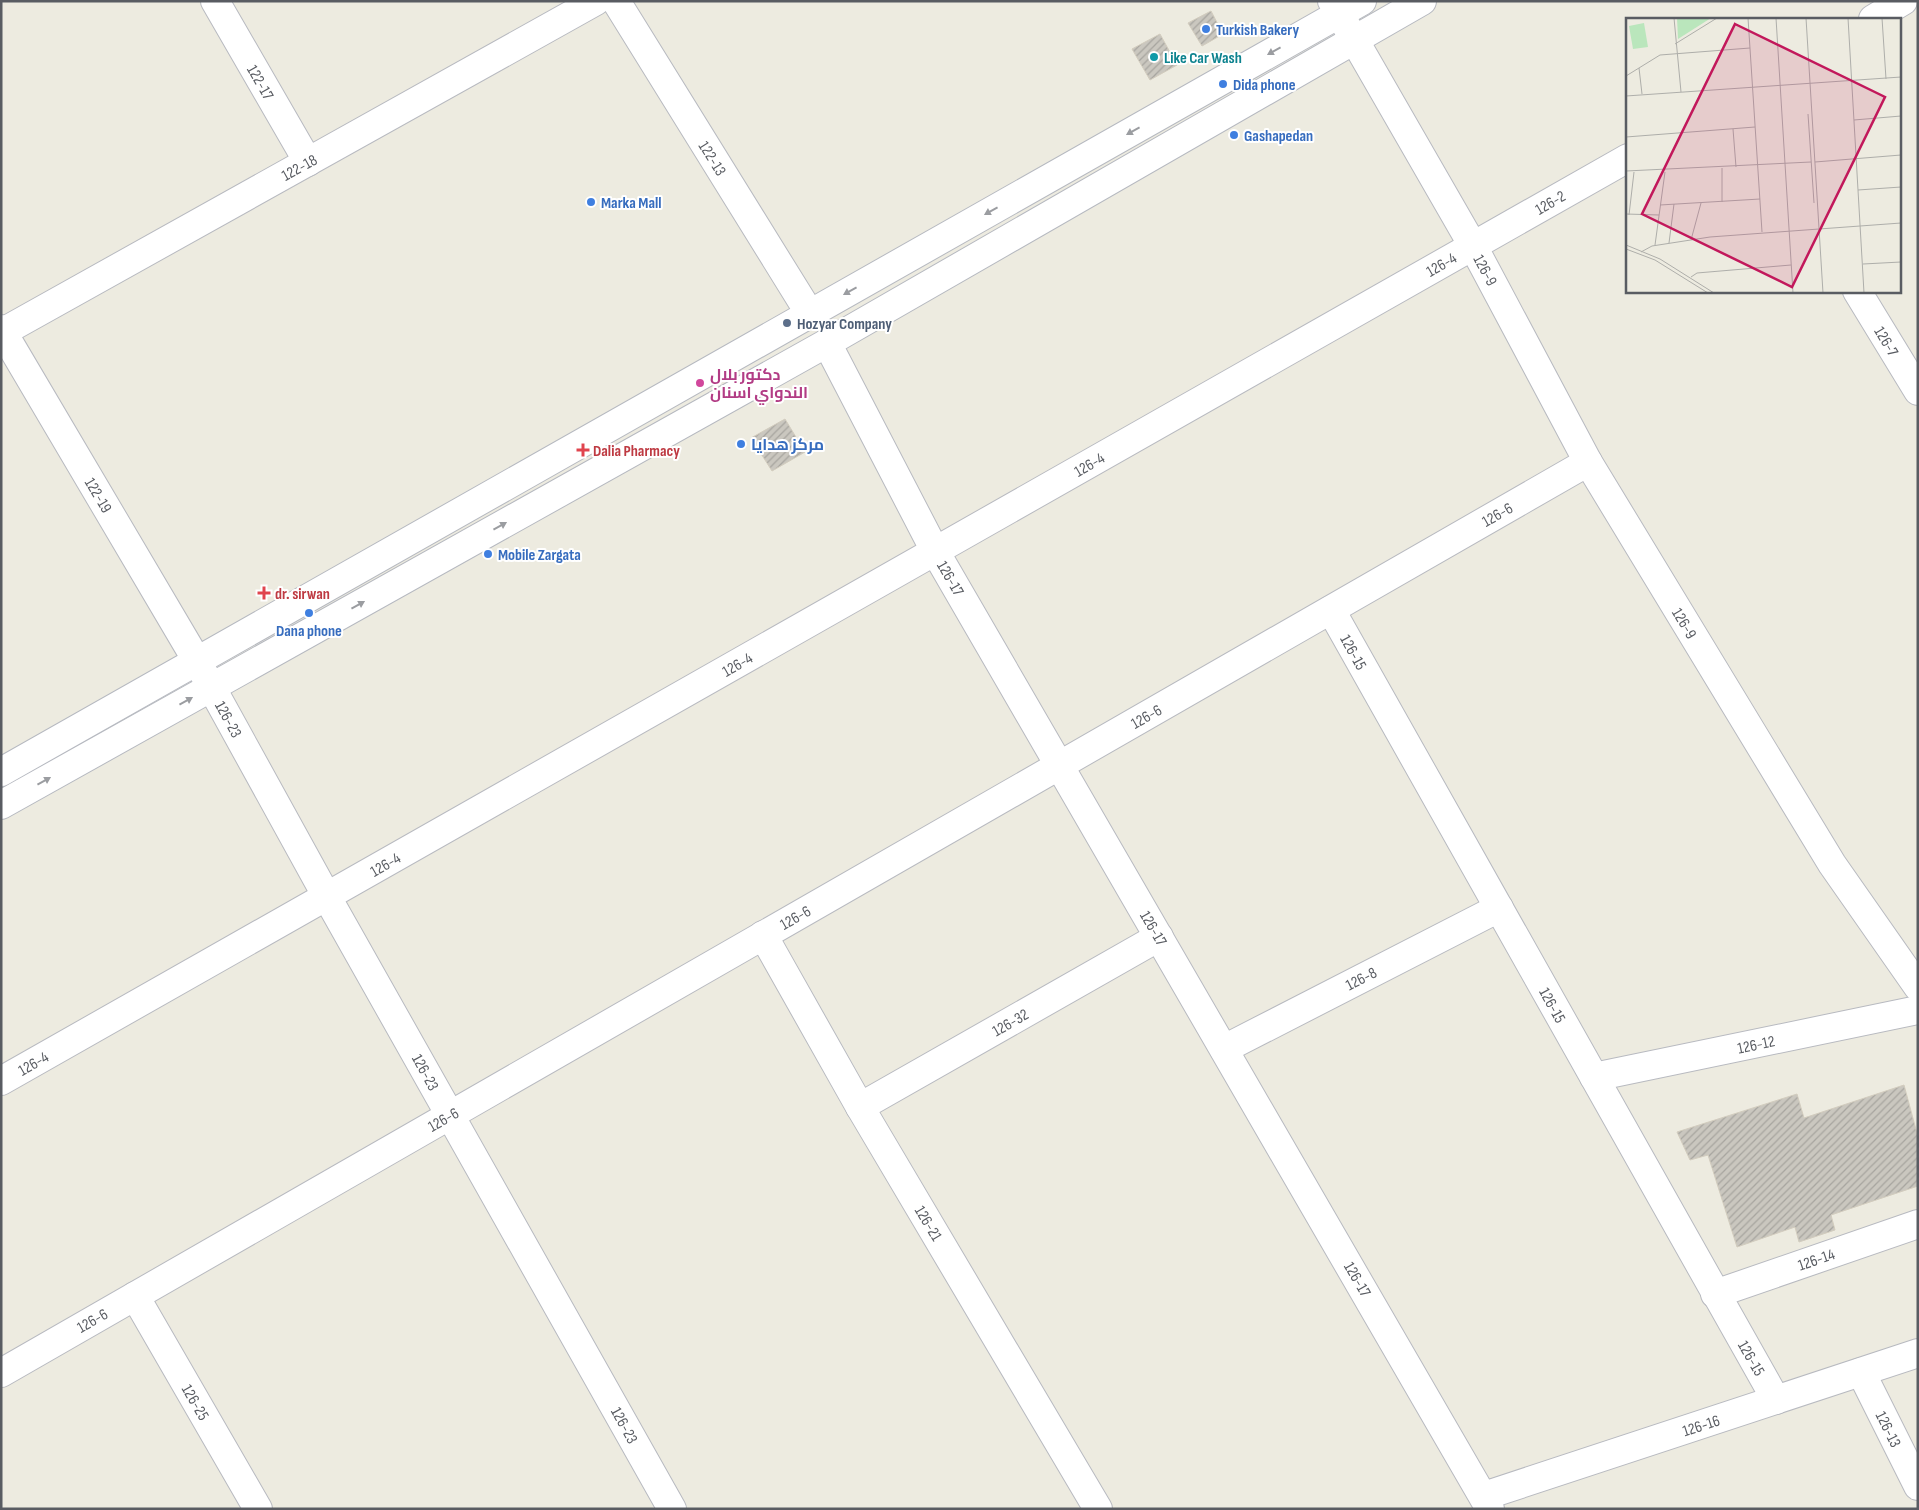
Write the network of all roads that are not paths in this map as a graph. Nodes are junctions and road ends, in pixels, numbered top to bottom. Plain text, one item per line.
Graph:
1 (215, 1) edge
2 (596, 1) edge
3 (616, 1) edge
4 (1422, 1) edge
5 (1904, 1) edge
6 (1345, 6) edge
7 (1875, 18) edge
8 (1354, 40) junction
9 (1626, 159) edge
10 (308, 162) junction
11 (1473, 246) junction
12 (1858, 292) edge
13 (810, 314) junction
14 (2, 331) edge
15 (827, 343) junction
16 (1918, 391) edge
17 (1588, 462) junction
18 (935, 551) junction
19 (1331, 610) junction
20 (197, 661) junction
21 (212, 687) junction
22 (1060, 765) junction
23 (1, 772) edge
24 (1, 804) edge
25 (327, 897) junction
26 (1499, 908) junction
27 (763, 935) junction
28 (1159, 936) junction
29 (1918, 987) edge
30 (1918, 1010) edge
31 (1224, 1049) junction
32 (1594, 1078) junction
33 (1, 1081) edge
34 (860, 1107) junction
35 (450, 1115) junction
36 (1918, 1224) edge
37 (1715, 1294) junction
38 (135, 1296) junction
39 (1918, 1353) edge
40 (1861, 1372) junction
41 (1, 1373) edge
42 (1776, 1400) junction
43 (1918, 1486) edge
44 (1487, 1502) edge
45 (258, 1509) edge
46 (672, 1509) edge
47 (1098, 1509) edge

1 - 10 street, 122-17
2 - 10 street, 122-18
3 - 13 street, 122-13
4 - 8 street
5 - 7 street
6 - 8 street, 126-9
6 -> 13 street
8 - 11 street, 126-9
8 - 15 street
9 - 11 street, 126-2
10 - 14 street, 122-18
11 - 17 street, 126-9
11 - 18 street, 126-4
12 - 16 street, 126-7
13 - 20 street
14 - 20 street, 122-19
15 - 18 street, 126-17
21 -> 15 street
17 - 19 street, 126-6
17 - 29 street, 126-9
18 - 22 street, 126-17
18 - 25 street, 126-4
19 - 22 street, 126-6
19 - 26 street, 126-15
20 - 21 street, 126-23
20 - 23 street
24 -> 21 street
21 - 25 street, 126-23
22 - 27 street, 126-6
22 - 28 street, 126-17
25 - 33 street, 126-4
25 - 35 street, 126-23
26 - 31 street, 126-8
26 - 32 street, 126-15
27 - 34 street, 126-21
27 - 35 street, 126-6
28 - 31 street, 126-17
28 - 34 street, 126-32
30 - 32 street, 126-12
31 - 44 street, 126-17
32 - 37 street, 126-15
34 - 47 street, 126-21
35 - 38 street, 126-6
35 - 46 street, 126-23
36 - 37 street, 126-14
37 - 42 street, 126-15
38 - 41 street, 126-6
38 - 45 street, 126-25
39 - 40 street, 126-16
40 - 42 street, 126-16
40 - 43 street, 126-13
42 - 44 street, 126-16

